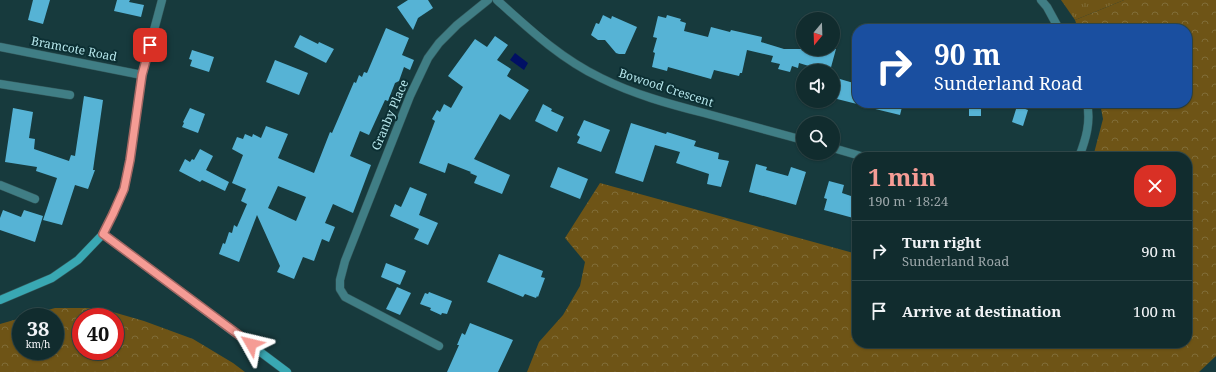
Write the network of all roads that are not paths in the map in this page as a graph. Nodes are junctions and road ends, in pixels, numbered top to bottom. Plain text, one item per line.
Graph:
1 (162, 0) edge
2 (488, 0) edge
3 (497, 0) edge
4 (1041, 0) edge
5 (1056, 24) edge
6 (0, 47) edge
7 (142, 75) junction
8 (0, 84) edge
9 (70, 95) dead end
10 (1088, 108) edge
11 (796, 138) edge
12 (840, 150) edge
13 (1081, 152) edge
14 (852, 154) edge
15 (0, 185) edge
16 (35, 199) dead end
17 (103, 234) junction
18 (0, 300) edge
19 (439, 346) dead end
20 (287, 372) edge

1 - 7 street
2 - 19 street, Granby Place
3 - 11 street, Bowood Crescent
4 - 5 street
6 - 7 street, Bramcote Road
7 - 17 street
8 - 9 street
10 - 13 street
12 - 14 street
15 - 16 street
17 - 18 street
17 - 20 street

